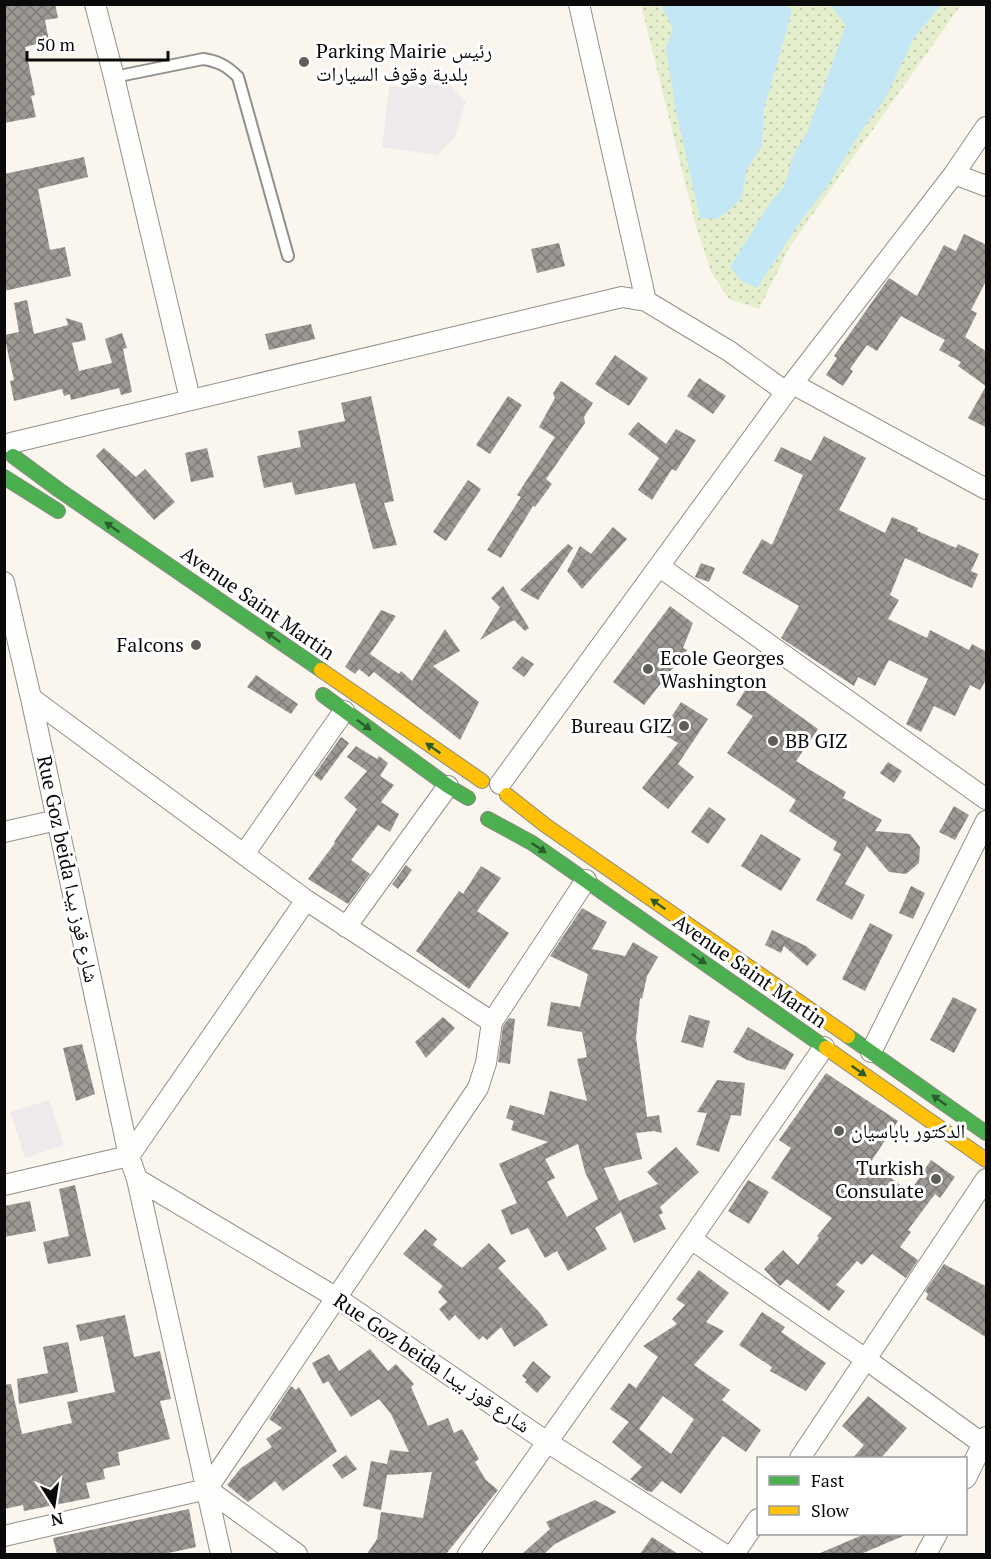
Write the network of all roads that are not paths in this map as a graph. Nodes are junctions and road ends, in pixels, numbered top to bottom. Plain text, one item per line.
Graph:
1 (95, 4) edge
2 (579, 4) edge
3 (114, 77) junction
4 (987, 127) edge
5 (954, 174) junction
6 (987, 186) edge
7 (288, 256) dead end
8 (646, 301) junction
9 (789, 388) junction
10 (190, 399) junction
11 (9, 444) edge
12 (4, 470) edge
13 (4, 477) edge
14 (987, 489) edge
15 (70, 519) dead end
16 (660, 567) junction
17 (4, 582) edge
18 (315, 690) dead end
19 (32, 698) junction
20 (345, 711) junction
21 (448, 786) junction
22 (496, 786) junction
23 (987, 799) edge
24 (476, 811) junction
25 (57, 820) junction
26 (987, 821) edge
27 (4, 832) edge
28 (244, 854) junction
29 (586, 880) junction
30 (306, 900) junction
31 (346, 927) junction
32 (492, 1022) junction
33 (824, 1047) junction
34 (871, 1052) junction
35 (987, 1133) edge
36 (129, 1156) junction
37 (987, 1160) edge
38 (137, 1179) junction
39 (987, 1179) edge
40 (4, 1185) edge
41 (691, 1239) junction
42 (337, 1298) junction
43 (867, 1360) junction
44 (985, 1440) edge
45 (547, 1442) junction
46 (801, 1457) edge
47 (967, 1476) edge
48 (207, 1490) junction
49 (757, 1522) edge
50 (936, 1535) edge
51 (4, 1536) edge
52 (221, 1554) edge
53 (297, 1554) edge
54 (468, 1554) edge
55 (724, 1554) edge
56 (734, 1554) edge
57 (926, 1554) edge

1 - 3 street
2 - 8 street
3 - 7 lane
3 - 10 street
4 - 5 street
5 - 6 street
5 - 9 street
8 - 9 street
8 - 10 street
9 - 14 street
9 - 16 street
10 - 11 street
11 - 12 main road
22 -> 11 main road, Avenue Saint Martin
13 - 15 main road
16 - 22 street
16 - 23 street
17 - 19 street, Rue Goz beida شارع قوز بيدا
18 - 20 main road, Avenue Saint Martin
19 - 25 street, Rue Goz beida شارع قوز بيدا
19 - 28 street
20 -> 21 main road, Avenue Saint Martin
20 - 28 street
21 - 24 main road, Avenue Saint Martin
21 - 31 street
22 - 24 main road
22 - 24 main road
34 -> 22 main road, Avenue Saint Martin
24 -> 29 main road, Avenue Saint Martin
25 - 27 street
25 - 36 street, Rue Goz beida شارع قوز بيدا
26 - 34 street
28 - 30 street
29 - 32 street
29 -> 33 main road, Avenue Saint Martin
30 - 31 street
30 - 36 street
31 - 32 street
32 - 42 street
33 -> 37 main road, Avenue Saint Martin
33 - 41 street
35 -> 34 main road, Avenue Saint Martin
36 - 38 street, Rue Goz beida شارع قوز بيدا
36 - 40 street
38 - 42 street, Rue Goz beida شارع قوز بيدا
38 - 48 street, Rue Goz beida شارع قوز بيدا
39 - 43 street
41 - 43 street
41 - 45 street
42 - 45 street, Rue Goz beida شارع قوز بيدا
42 - 48 street
43 - 44 street
43 - 46 street
44 - 47 street
45 - 54 street
45 - 55 street, Rue Goz beida شارع قوز بيدا
48 - 51 street
48 - 52 street, Rue Goz beida شارع قوز بيدا
48 - 53 street
49 - 56 street
50 - 57 street

